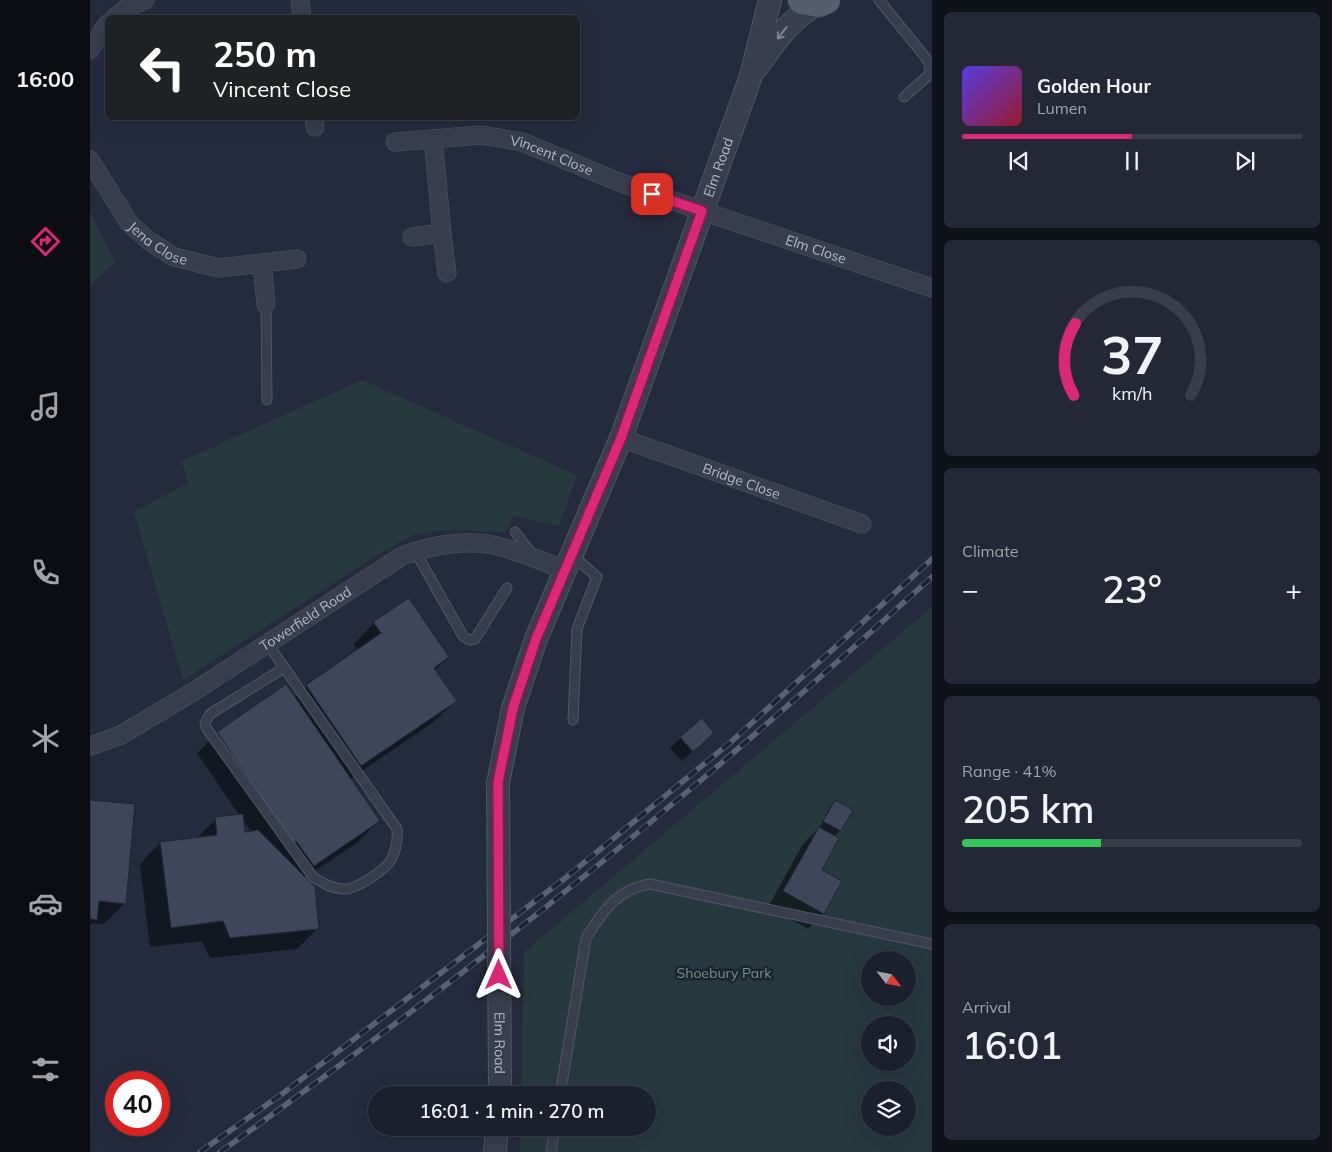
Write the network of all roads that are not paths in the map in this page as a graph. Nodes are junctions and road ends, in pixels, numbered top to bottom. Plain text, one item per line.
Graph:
1 (145, 0) edge
2 (300, 0) edge
3 (770, 0) edge
4 (879, 0) edge
5 (816, 1) edge
6 (118, 15) edge
7 (302, 15) edge
8 (105, 28) edge
9 (90, 50) edge
10 (751, 76) junction
11 (904, 97) dead end
12 (433, 139) junction
13 (395, 142) dead end
14 (90, 160) edge
15 (702, 211) junction
16 (442, 233) junction
17 (412, 237) dead end
18 (297, 259) dead end
19 (262, 263) junction
20 (447, 273) dead end
21 (932, 288) edge
22 (266, 304) joint
23 (267, 400) dead end
24 (621, 438) junction
25 (862, 524) dead end
26 (515, 532) dead end
27 (414, 551) junction
28 (535, 558) junction
29 (569, 563) junction
30 (508, 588) dead end
31 (267, 643) junction
32 (284, 668) junction
33 (573, 720) dead end
34 (90, 746) edge
35 (932, 944) edge
36 (499, 1086) edge
37 (561, 1086) edge
38 (496, 1136) edge
39 (554, 1136) edge
40 (495, 1152) edge
41 (551, 1152) edge

1 - 6 street
2 - 7 street
3 - 10 street, Elm Road
4 - 11 lane
5 -> 10 street, Elm Road
8 - 9 street
10 - 15 street, Elm Road
12 - 13 street, Vincent Close
12 - 15 street, Vincent Close
12 - 16 street
14 - 19 street, Jena Close
15 - 21 street, Elm Close
15 - 24 street, Elm Road
16 - 17 street
16 - 20 street
18 - 19 street, Jena Close
19 - 22 street
22 - 23 lane
24 - 25 street, Bridge Close
24 - 29 street, Elm Road
26 - 28 lane
27 - 28 street, Towerfield Road
27 - 30 lane
27 - 31 street, Towerfield Road
28 - 29 street, Towerfield Road
29 - 33 lane
29 - 36 street, Elm Road, bridge
31 - 32 lane
31 - 34 street, Towerfield Road
32 - 32 lane
35 - 37 lane
38 - 40 street
39 - 41 lane

